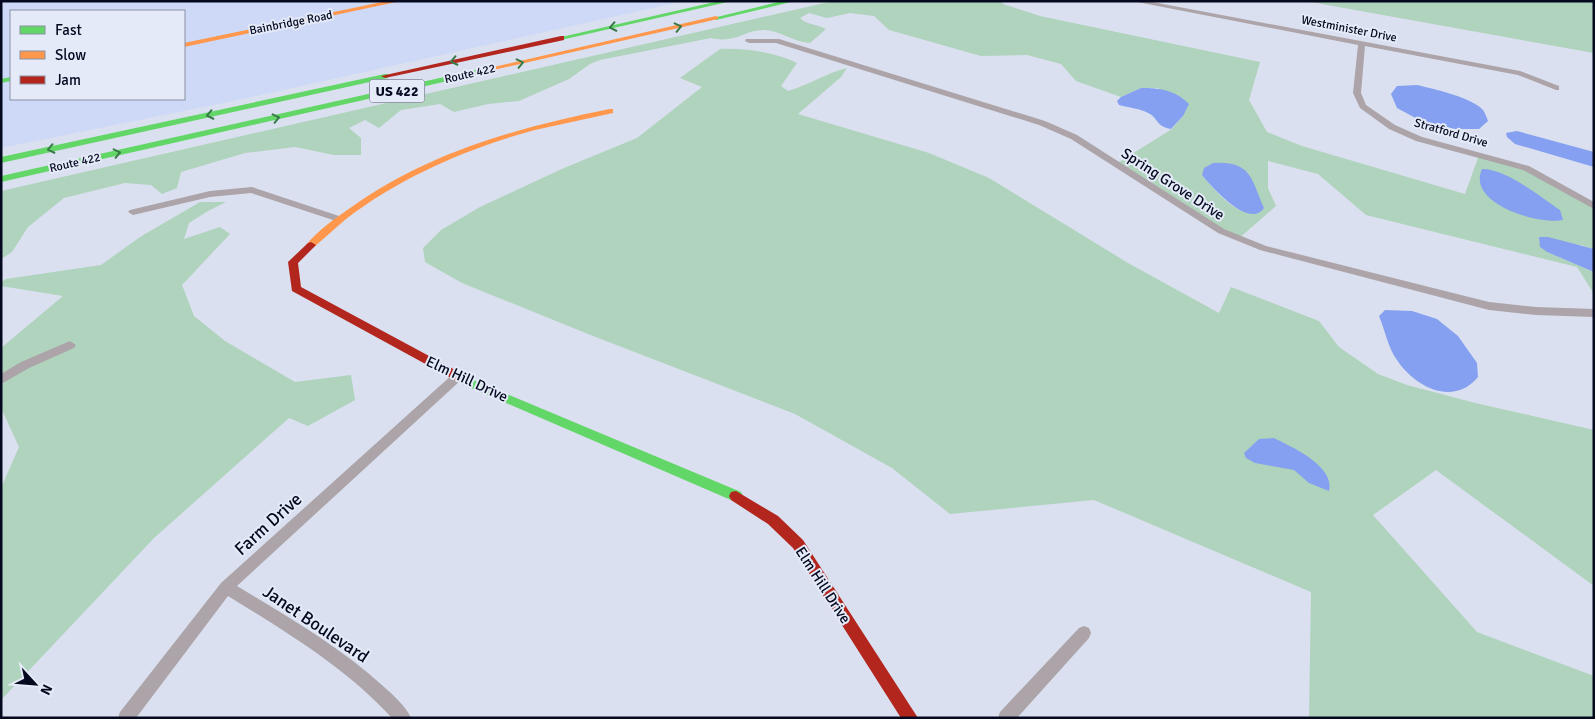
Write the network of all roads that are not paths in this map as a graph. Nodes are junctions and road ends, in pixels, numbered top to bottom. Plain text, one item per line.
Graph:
1 (398, 1) edge
2 (728, 1) edge
3 (792, 1) edge
4 (1135, 1) edge
5 (749, 41) dead end
6 (1362, 43) junction
7 (185, 45) edge
8 (1556, 88) dead end
9 (610, 111) dead end
10 (1, 160) edge
11 (1, 179) edge
12 (1594, 206) edge
13 (133, 212) dead end
14 (339, 219) junction
15 (1594, 313) edge
16 (70, 345) dead end
17 (457, 377) junction
18 (1, 380) edge
19 (226, 587) junction
20 (1084, 633) dead end
21 (126, 718) edge
22 (403, 718) edge
23 (910, 718) edge
24 (1006, 718) edge

1 - 7 main road, Bainbridge Road
2 -> 10 main road, Route 422 / US 422
11 -> 3 main road, Route 422 / US 422
4 - 6 street, Westminister Drive
5 - 15 street, Spring Grove Drive
6 - 8 street, Westminister Drive
6 - 12 street, Stratford Drive
9 - 14 main road, Elm Hill Drive
13 - 14 street
14 - 17 main road, Elm Hill Drive
16 - 18 street
17 - 19 street, Farm Drive
17 - 23 main road, Elm Hill Drive
19 - 21 street, Farm Drive
19 - 22 street, Janet Boulevard
20 - 24 street

